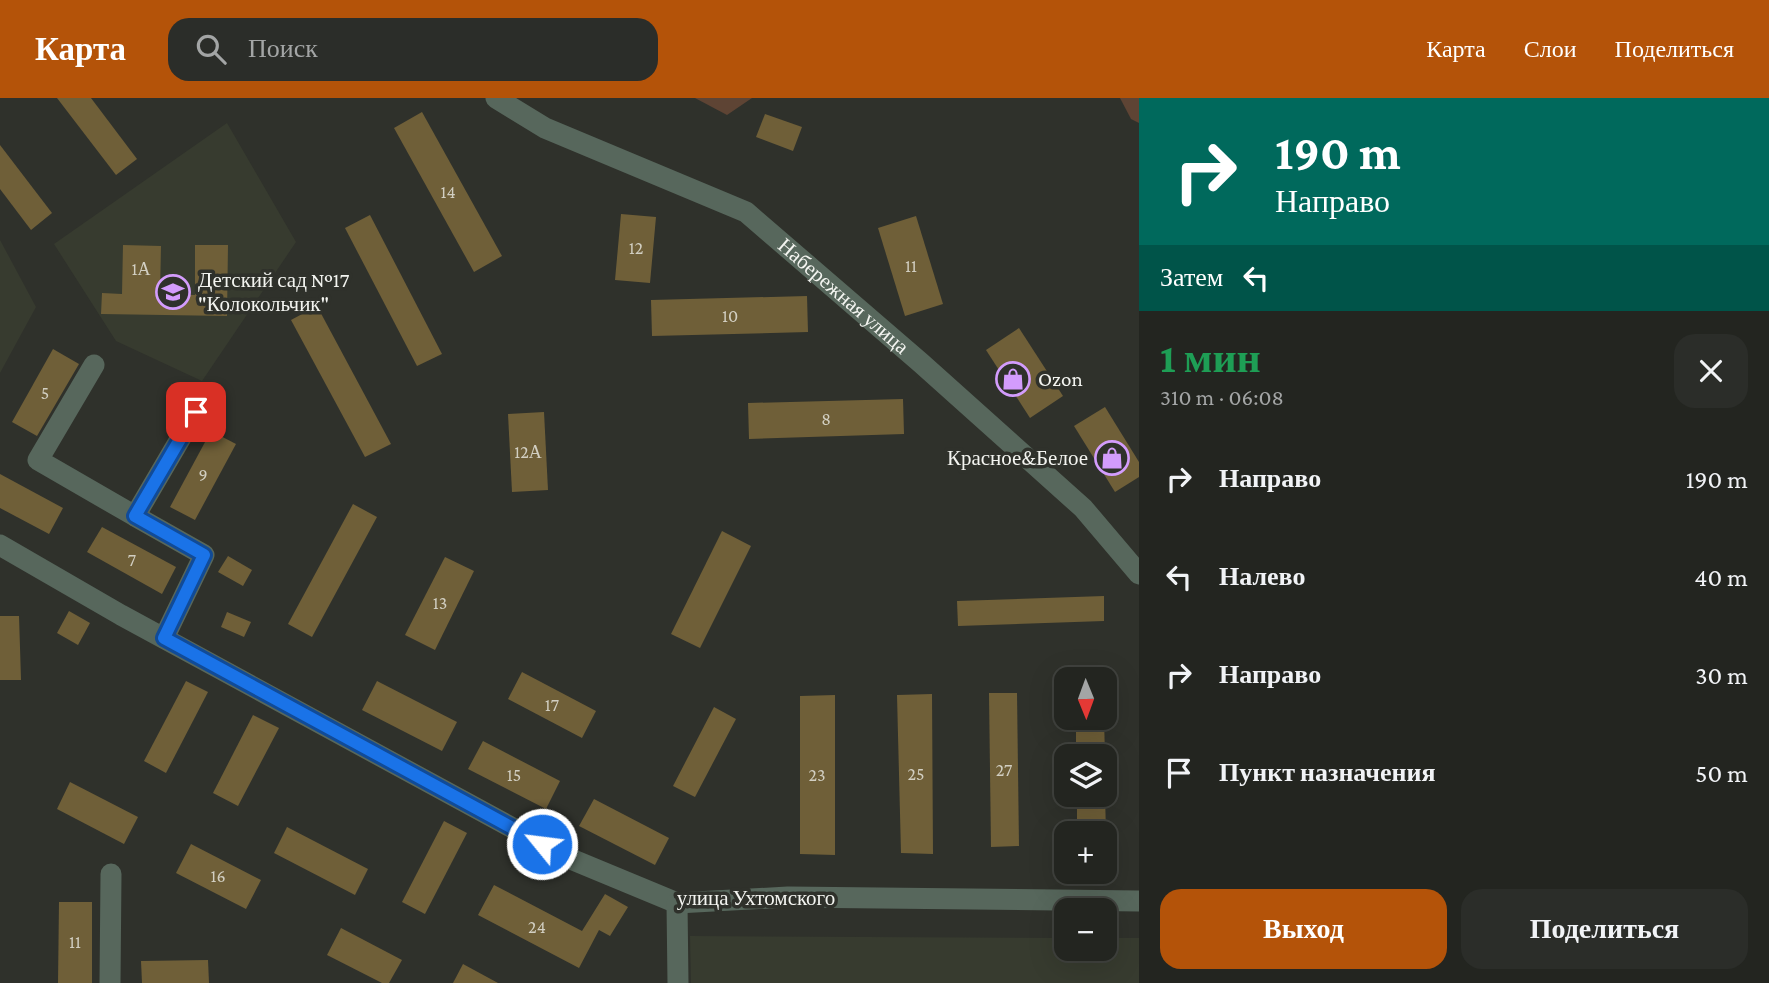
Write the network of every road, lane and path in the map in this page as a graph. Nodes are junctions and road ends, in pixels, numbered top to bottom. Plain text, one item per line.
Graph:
1 (496, 98) edge
2 (94, 365) dead end
3 (196, 412) dead end
4 (135, 516) junction
5 (0, 545) edge
6 (1139, 574) edge
7 (164, 638) junction
8 (111, 874) dead end
9 (1139, 901) edge
10 (677, 903) junction
11 (110, 983) edge
12 (678, 983) edge

1 - 6 street, Набережная улица
2 - 4 street
3 - 4 street
4 - 7 street
5 - 7 street, улица Ухтомского
7 - 10 street, улица Ухтомского
8 - 11 street
9 - 10 street, улица Ухтомского
10 - 12 street

